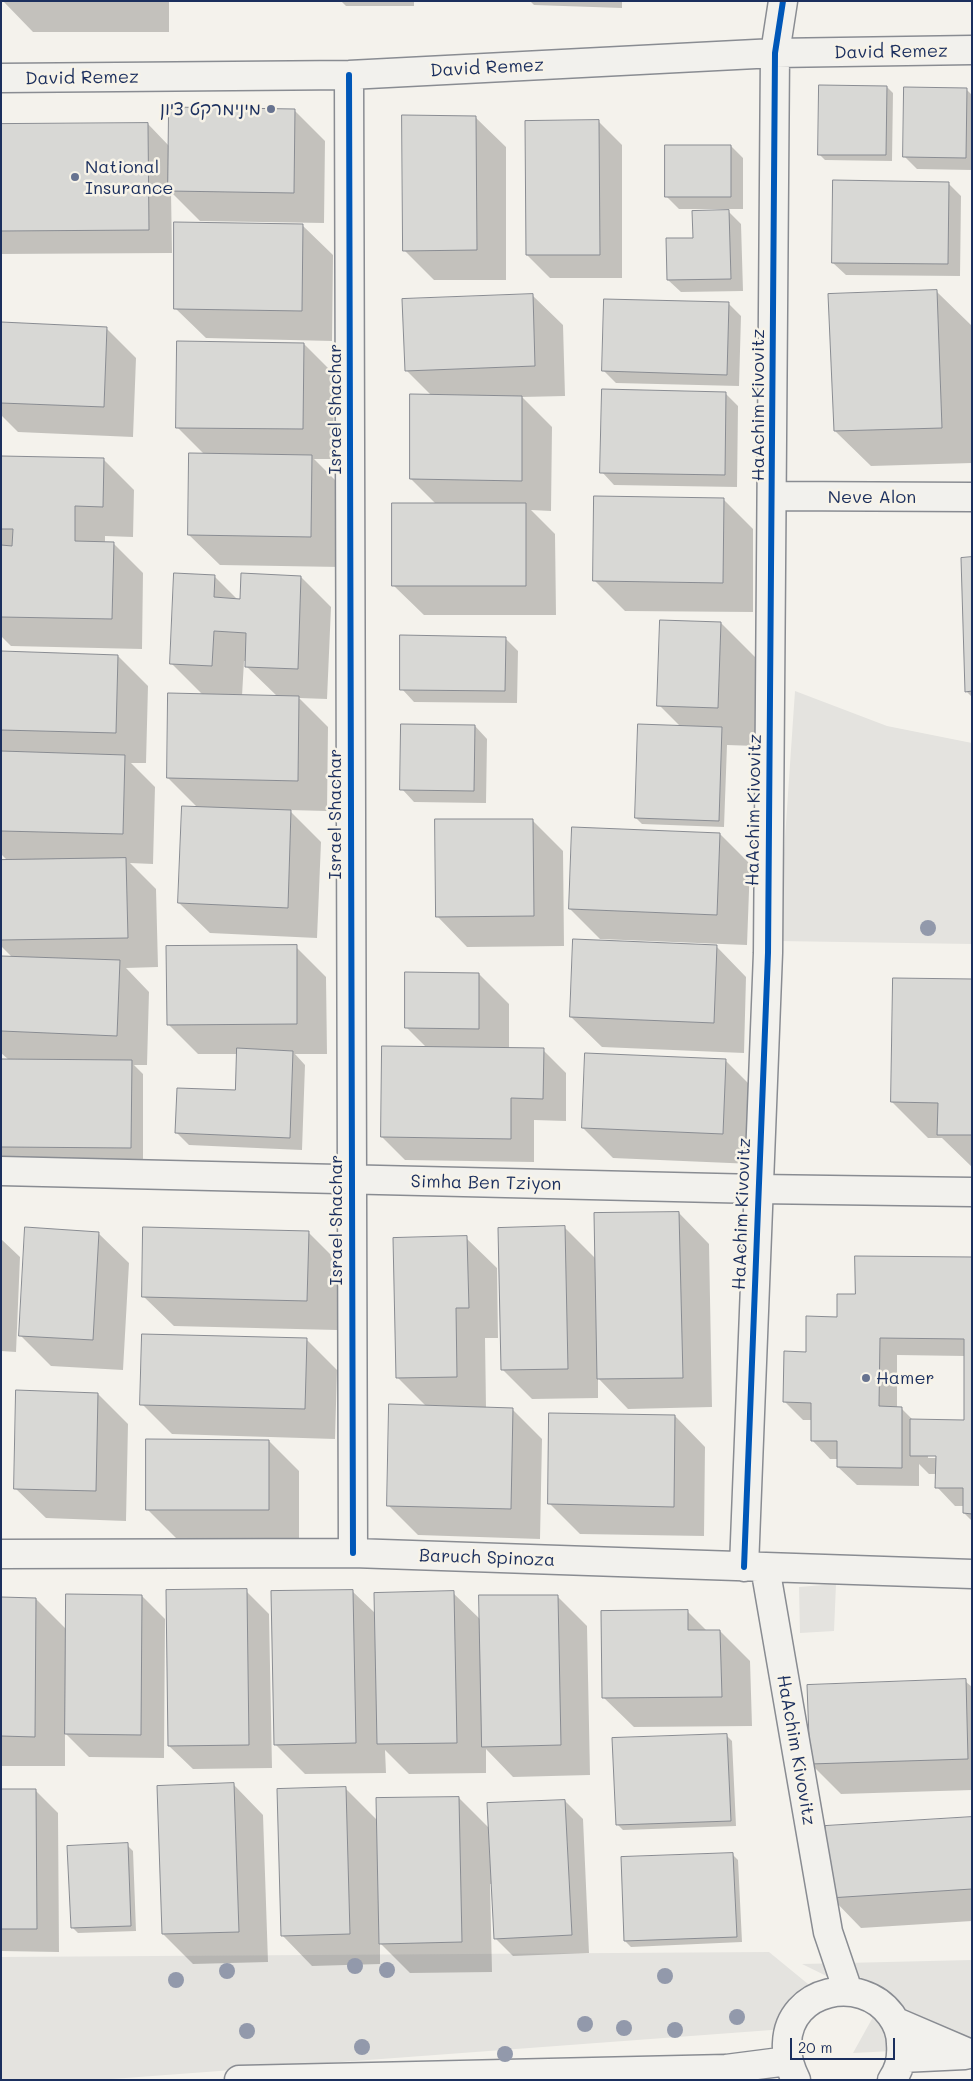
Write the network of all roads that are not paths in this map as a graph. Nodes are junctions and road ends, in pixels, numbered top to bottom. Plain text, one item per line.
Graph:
1 (783, 1) edge
2 (972, 50) edge
3 (775, 53) junction
4 (349, 76) junction
5 (1, 78) edge
6 (773, 496) junction
7 (972, 497) edge
8 (1, 1171) edge
9 (351, 1179) junction
10 (758, 1189) junction
11 (972, 1192) edge
12 (353, 1553) junction
13 (1, 1554) edge
14 (754, 1567) junction
15 (972, 1574) edge
16 (837, 1993) junction
17 (896, 2022) junction
18 (790, 2028) junction
19 (971, 2054) edge
20 (726, 2069) junction
21 (897, 2069) edge
22 (792, 2071) edge
23 (239, 2080) edge

1 - 3 street, HaAchim Kivovitz
2 - 3 street, David Remez
3 - 4 street, David Remez
3 - 6 street, HaAchim Kivovitz
4 - 5 street, David Remez
4 - 9 street, Israel Shachar
6 - 7 street, Neve Alon
6 - 10 street, HaAchim Kivovitz
8 - 9 street, Simha Ben Tziyon
9 - 10 street, Simha Ben Tziyon
9 - 12 street, Israel Shachar
10 - 11 street, Simha Ben Tziyon
10 - 14 street, HaAchim Kivovitz
12 - 13 street, Baruch Spinoza
12 - 14 street, Baruch Spinoza
14 - 15 street, Baruch Spinoza
14 - 16 street, HaAchim Kivovitz
16 - 17 street
16 - 18 street
17 - 19 street
17 - 21 street
18 - 20 street
18 - 22 street
19 - 21 street
20 - 22 street
20 - 23 street

